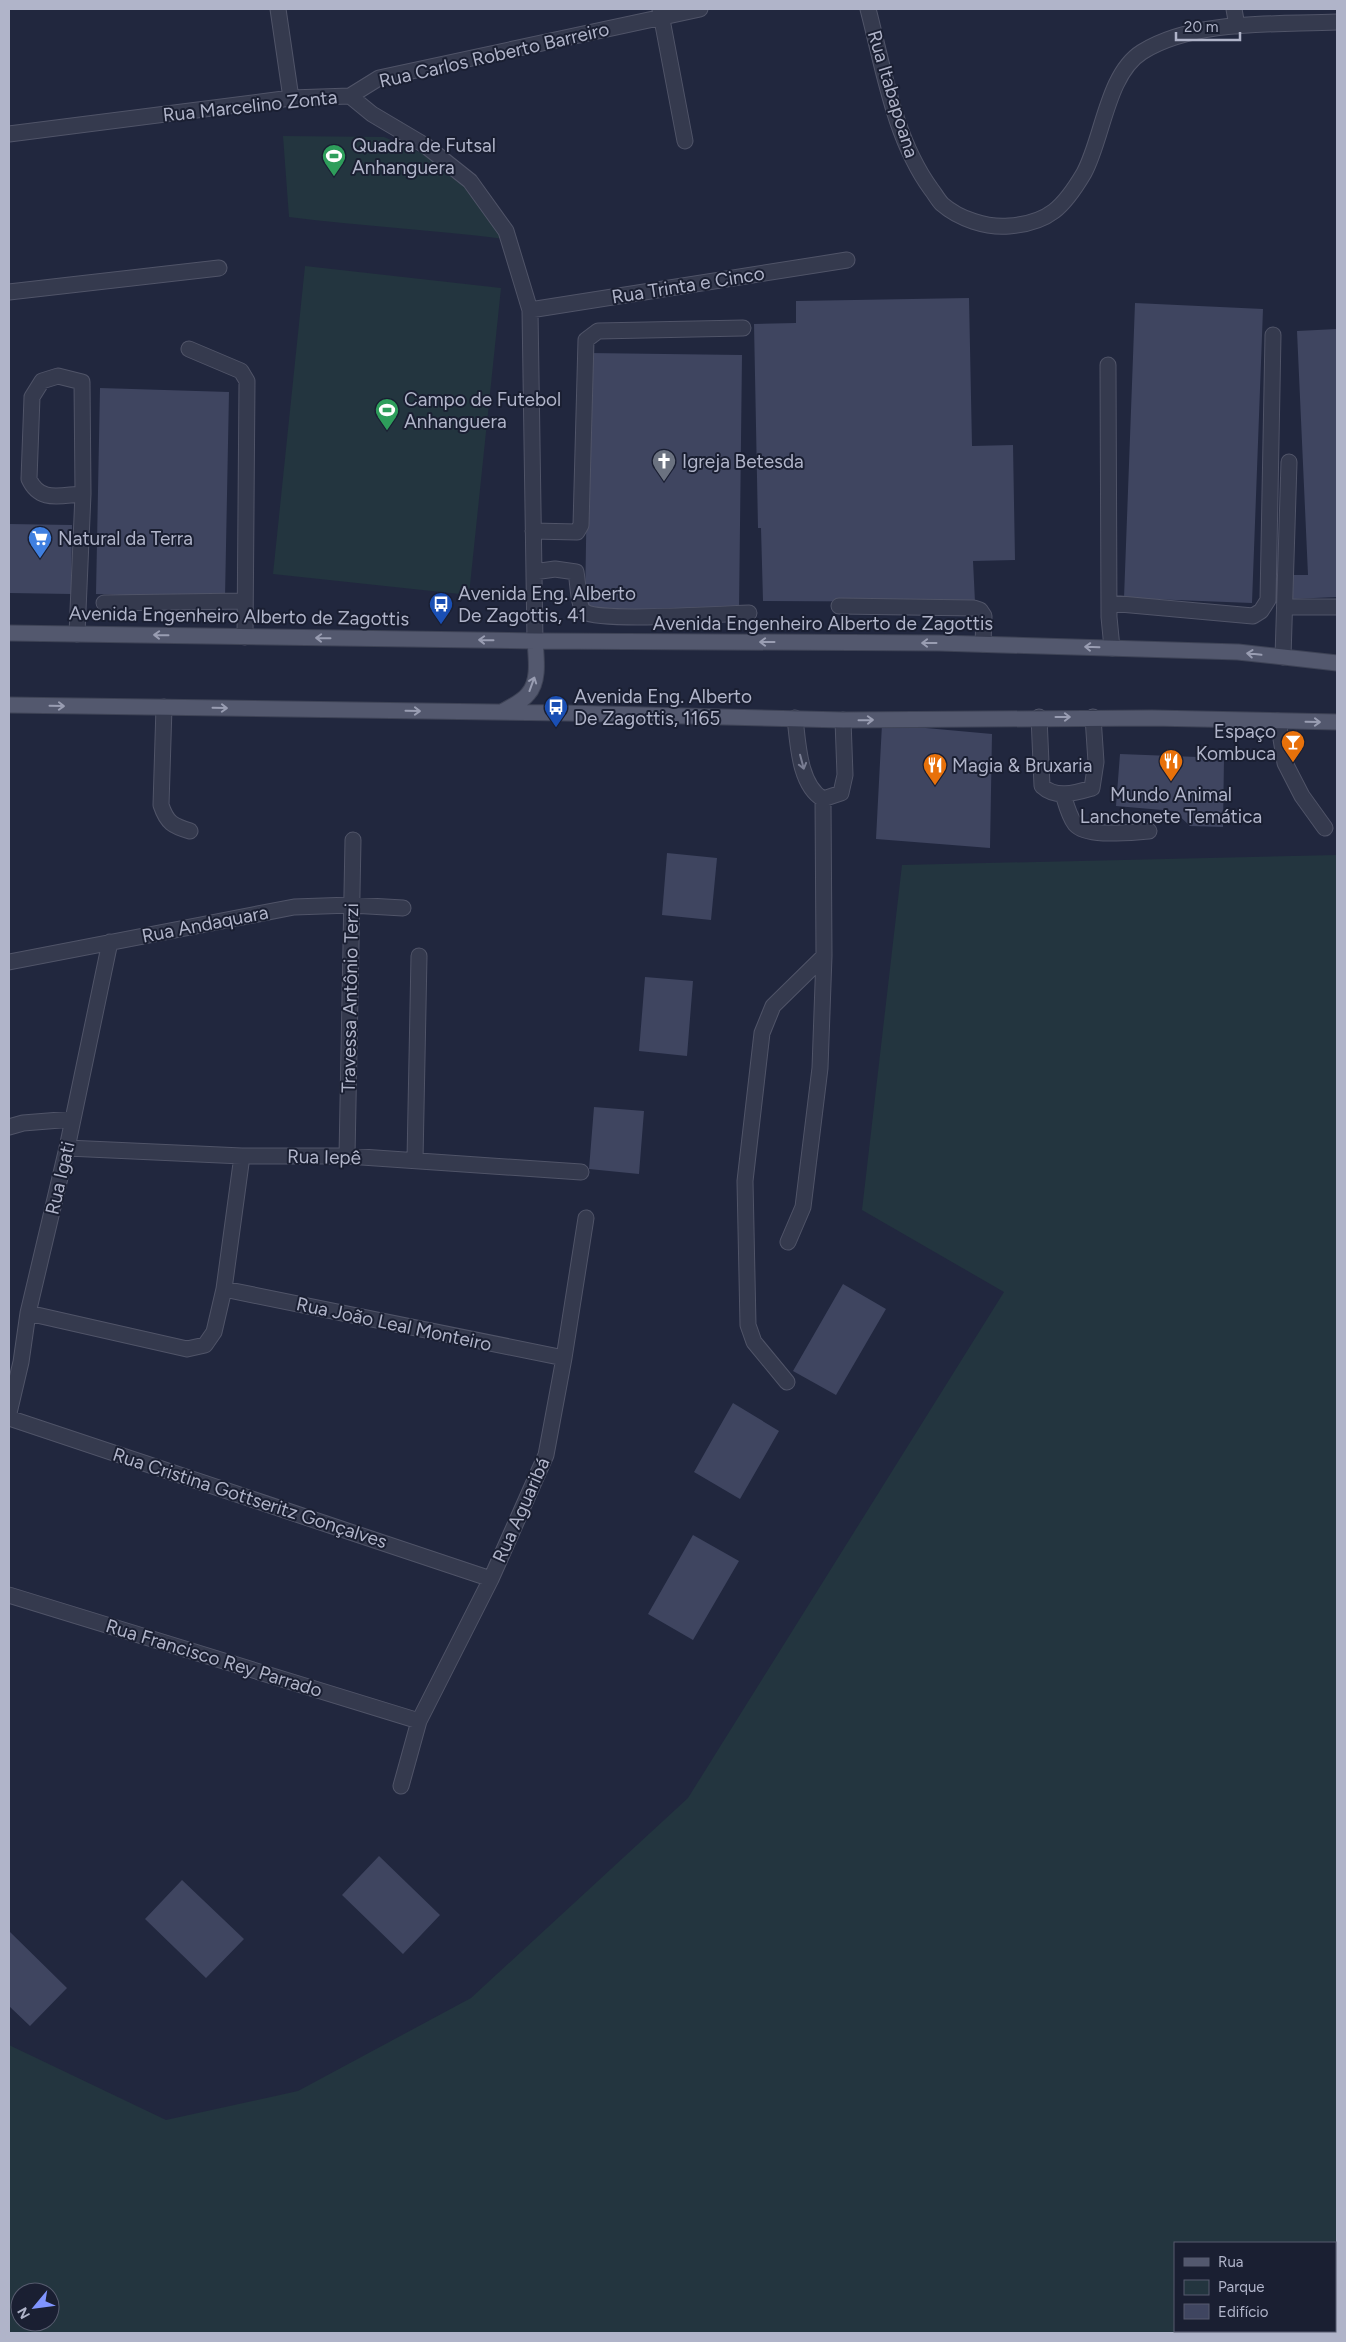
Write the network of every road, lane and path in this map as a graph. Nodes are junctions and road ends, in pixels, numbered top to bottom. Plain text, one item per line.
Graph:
1 (278, 9) edge
2 (700, 9) edge
3 (868, 9) edge
4 (1234, 9) edge
5 (661, 13) edge
6 (1337, 22) edge
7 (1237, 26) junction
8 (350, 96) junction
9 (291, 98) junction
10 (9, 134) edge
11 (685, 141) dead end
12 (847, 260) dead end
13 (219, 268) dead end
14 (9, 292) edge
15 (530, 310) junction
16 (743, 328) dead end
17 (1273, 335) dead end
18 (189, 349) dead end
19 (1108, 365) dead end
20 (1289, 462) dead end
21 (83, 494) junction
22 (533, 531) junction
23 (534, 572) junction
24 (245, 601) junction
25 (104, 603) dead end
26 (1109, 603) junction
27 (838, 606) dead end
28 (1337, 607) edge
29 (1286, 608) junction
30 (749, 613) dead end
31 (9, 633) edge
32 (77, 634) junction
33 (245, 636) junction
34 (535, 641) junction
35 (983, 644) junction
36 (1112, 648) junction
37 (1283, 657) junction
38 (1337, 663) edge
39 (9, 705) edge
40 (164, 708) junction
41 (502, 712) junction
42 (1039, 717) junction
43 (795, 718) junction
44 (1093, 718) junction
45 (843, 720) junction
46 (1278, 721) junction
47 (1337, 722) edge
48 (1063, 794) junction
49 (823, 799) junction
50 (1325, 828) dead end
51 (190, 831) dead end
52 (1149, 831) dead end
53 (353, 840) dead end
54 (350, 905) junction
55 (402, 908) dead end
56 (110, 942) junction
57 (419, 956) dead end
58 (824, 956) junction
59 (9, 962) edge
60 (73, 1119) junction
61 (9, 1127) edge
62 (67, 1148) junction
63 (242, 1156) junction
64 (347, 1156) junction
65 (415, 1160) junction
66 (581, 1172) dead end
67 (586, 1218) dead end
68 (788, 1242) dead end
69 (224, 1289) junction
70 (28, 1313) junction
71 (564, 1358) junction
72 (15, 1364) edge
73 (787, 1382) dead end
74 (9, 1414) edge
75 (9, 1418) edge
76 (491, 1579) junction
77 (9, 1595) edge
78 (418, 1721) junction
79 (401, 1786) dead end

1 - 9 street
2 - 5 street, Rua Carlos Roberto Barreiro
3 - 7 street, Rua Itabapoana
4 - 7 street
5 - 8 street, Rua Carlos Roberto Barreiro
5 - 11 street
6 - 7 street, Rua Itabapoana
8 - 9 street, Rua Marcelino Zonta
8 - 15 street, Rua Marcelino Zonta
9 - 10 street, Rua Marcelino Zonta
12 - 15 street, Rua Trinta e Cinco
13 - 14 street
15 - 22 street, Rua Marcelino Zonta
16 - 22 street
17 - 26 street
18 - 24 street
19 - 26 street
20 - 29 street
21 - 21 street
21 - 32 street
22 - 23 street, Rua Marcelino Zonta
23 - 30 street
23 - 34 street, Rua Marcelino Zonta
24 - 25 street
24 - 33 street
26 - 36 street
27 - 35 street
28 - 29 street
29 - 37 street
31 - 32 main road, Avenida Engenheiro Alberto de Zagottis
33 -> 32 main road, Avenida Engenheiro Alberto de Zagottis
34 -> 33 main road, Avenida Engenheiro Alberto de Zagottis
35 -> 34 main road, Avenida Engenheiro Alberto de Zagottis
41 -> 34 main road
36 -> 35 main road, Avenida Engenheiro Alberto de Zagottis
37 -> 36 main road, Avenida Engenheiro Alberto de Zagottis
37 - 38 main road, Avenida Engenheiro Alberto de Zagottis
39 -> 40 main road
40 -> 41 main road
40 - 51 street
41 - 43 main road
42 -> 44 main road
45 -> 42 main road
42 - 48 street
43 - 45 main road
43 -> 49 street
44 - 46 main road
44 - 48 street
45 - 49 street
46 -> 47 main road
46 - 50 street
48 - 52 street
49 - 58 street
53 - 54 street, Travessa Antônio Terzi
54 - 55 street, Rua Andaquara
54 - 56 street, Rua Andaquara
54 - 64 street, Travessa Antônio Terzi
56 - 59 street, Rua Andaquara
56 - 60 street, Rua Igati
57 - 65 street
58 - 68 street
58 - 73 street
60 - 61 street
60 - 62 street, Rua Igati
62 - 63 street, Rua Iepê
62 - 70 street, Rua Igati
63 - 64 street, Rua Iepê
63 - 69 street
64 - 65 street, Rua Iepê
65 - 66 street, Rua Iepê
67 - 71 street, Rua Aguaribá
69 - 70 street
69 - 71 street, Rua João Leal Monteiro
70 - 72 street, Rua Igati
71 - 76 street, Rua Aguaribá
72 - 74 street, Rua Igati
75 - 76 street, Rua Cristina Gottseritz Gonçalves
76 - 78 street, Rua Aguaribá
77 - 78 street, Rua Francisco Rey Parrado
78 - 79 street, Rua Aguaribá

